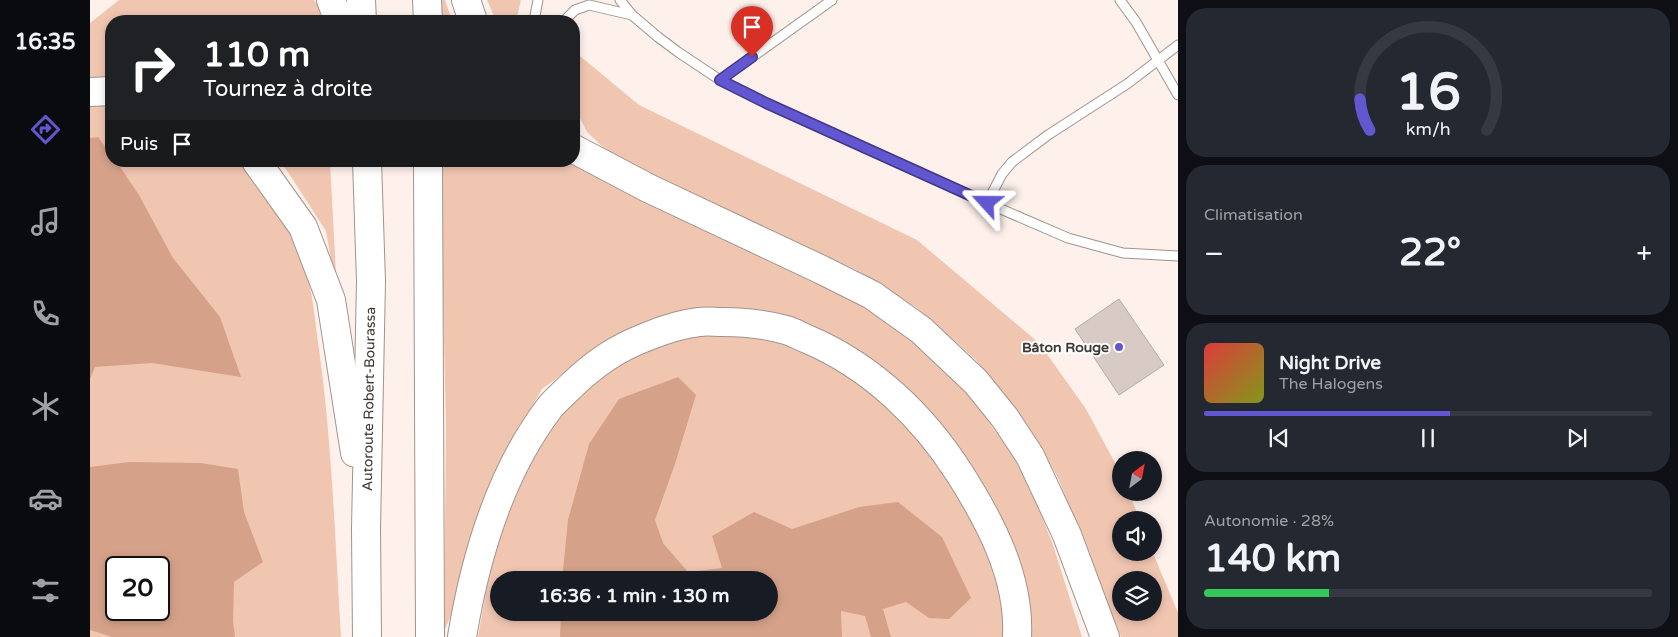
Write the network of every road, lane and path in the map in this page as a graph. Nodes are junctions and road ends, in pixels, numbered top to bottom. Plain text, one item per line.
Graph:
1 (331, 0) edge
2 (361, 0) edge
3 (427, 0) edge
4 (466, 0) edge
5 (538, 0) edge
6 (620, 0) edge
7 (832, 0) edge
8 (1120, 0) edge
9 (337, 15) edge
10 (362, 15) edge
11 (428, 15) edge
12 (471, 15) edge
13 (535, 15) edge
14 (570, 15) edge
15 (632, 15) junction
16 (1178, 45) edge
17 (1158, 61) junction
18 (720, 80) junction
19 (105, 91) edge
20 (90, 92) edge
21 (1178, 94) edge
22 (580, 148) edge
23 (260, 167) edge
24 (367, 167) edge
25 (428, 167) edge
26 (987, 203) junction
27 (1178, 256) edge
28 (366, 529) junction
29 (368, 637) edge
30 (430, 637) edge
31 (462, 637) edge
32 (1017, 637) edge
33 (1105, 637) edge

1 - 9 highway
2 - 10 highway
3 - 11 highway
4 - 12 highway
5 - 13 lane
6 - 15 lane
7 - 18 lane
8 - 17 lane
14 - 15 lane
15 - 18 lane
16 - 17 lane
17 - 21 lane
17 - 26 lane
18 - 26 lane
19 - 20 highway
22 - 33 highway
23 - 28 highway
24 - 28 highway, Autoroute Robert-Bourassa
25 - 30 highway
26 - 27 lane
28 - 29 highway, Autoroute Robert-Bourassa
31 - 32 highway

